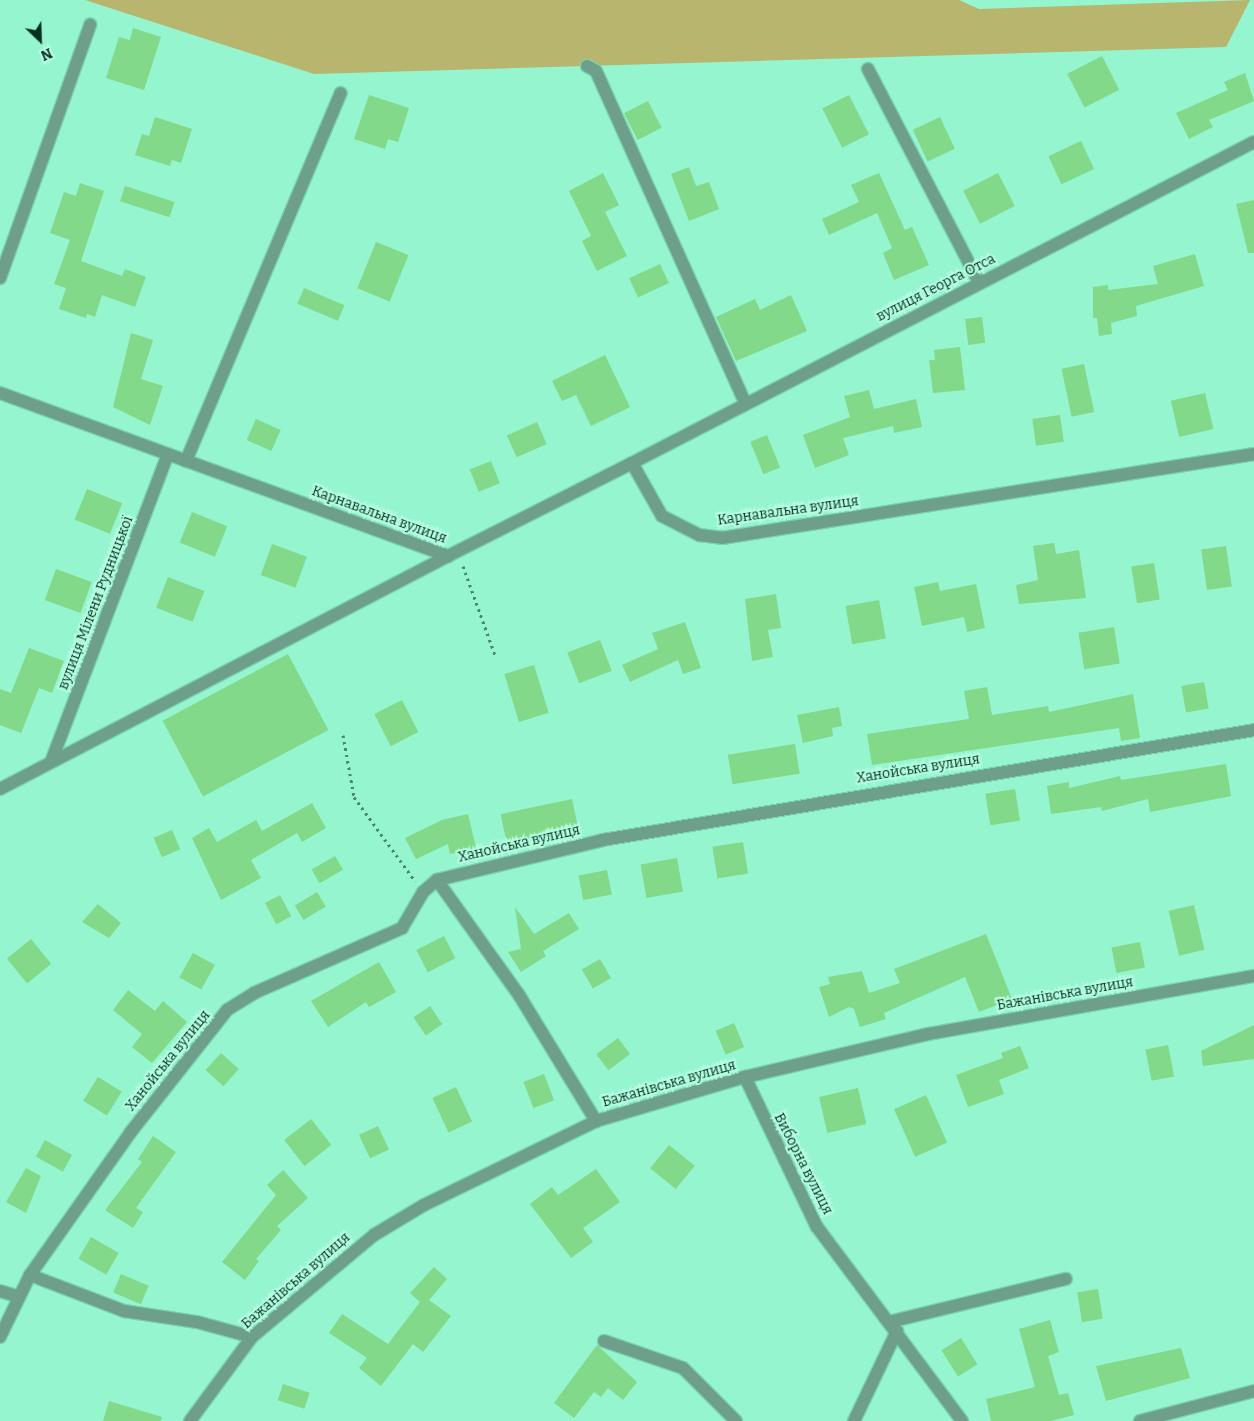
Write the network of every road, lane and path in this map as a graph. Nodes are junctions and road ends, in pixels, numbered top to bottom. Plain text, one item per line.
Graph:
1 (90, 25) dead end
2 (587, 66) dead end
3 (868, 69) dead end
4 (340, 94) dead end
5 (1254, 142) edge
6 (0, 278) edge
7 (979, 282) junction
8 (0, 393) edge
9 (745, 403) junction
10 (168, 454) junction
11 (1254, 454) edge
12 (186, 461) junction
13 (632, 463) junction
14 (453, 553) junction
15 (495, 655) dead end
16 (1254, 730) edge
17 (343, 735) dead end
18 (51, 762) junction
19 (0, 789) edge
20 (437, 880) junction
21 (423, 892) junction
22 (1254, 976) edge
23 (745, 1077) junction
24 (596, 1120) junction
25 (30, 1275) junction
26 (1066, 1279) dead end
27 (0, 1291) edge
28 (16, 1296) junction
29 (893, 1326) junction
30 (0, 1337) edge
31 (252, 1338) junction
32 (604, 1341) dead end
33 (1254, 1391) edge
34 (190, 1421) edge
35 (736, 1421) edge
36 (854, 1421) edge
37 (962, 1421) edge
38 (1140, 1421) edge

1 - 6 street
2 - 9 street
3 - 7 street
4 - 12 street
5 - 7 street, вулиця Георга Отса
7 - 9 street, вулиця Георга Отса
8 - 10 street, Карнавальна вулиця
9 - 13 street, вулиця Георга Отса
10 - 12 street, Карнавальна вулиця
10 - 18 street, вулиця Мілени Рудницької
11 - 13 street, Карнавальна вулиця
12 - 14 street, Карнавальна вулиця
13 - 14 street, Карнавальна вулиця
14 - 15 path
14 - 18 street
16 - 20 street, Ханойська вулиця
17 - 21 path
18 - 19 street
20 - 21 street, Ханойська вулиця
20 - 24 street
21 - 25 street, Ханойська вулиця
22 - 23 street, Бажанівська вулиця
23 - 24 street, Бажанівська вулиця
23 - 29 street, Виборна вулиця
24 - 31 street, Бажанівська вулиця
25 - 28 street, Ханойська вулиця
25 - 31 street
26 - 29 street
27 - 28 street
28 - 30 street, Ханойська вулиця
29 - 36 street
29 - 37 street, Виборна вулиця
31 - 34 street, Бажанівська вулиця
32 - 35 street
33 - 38 street

